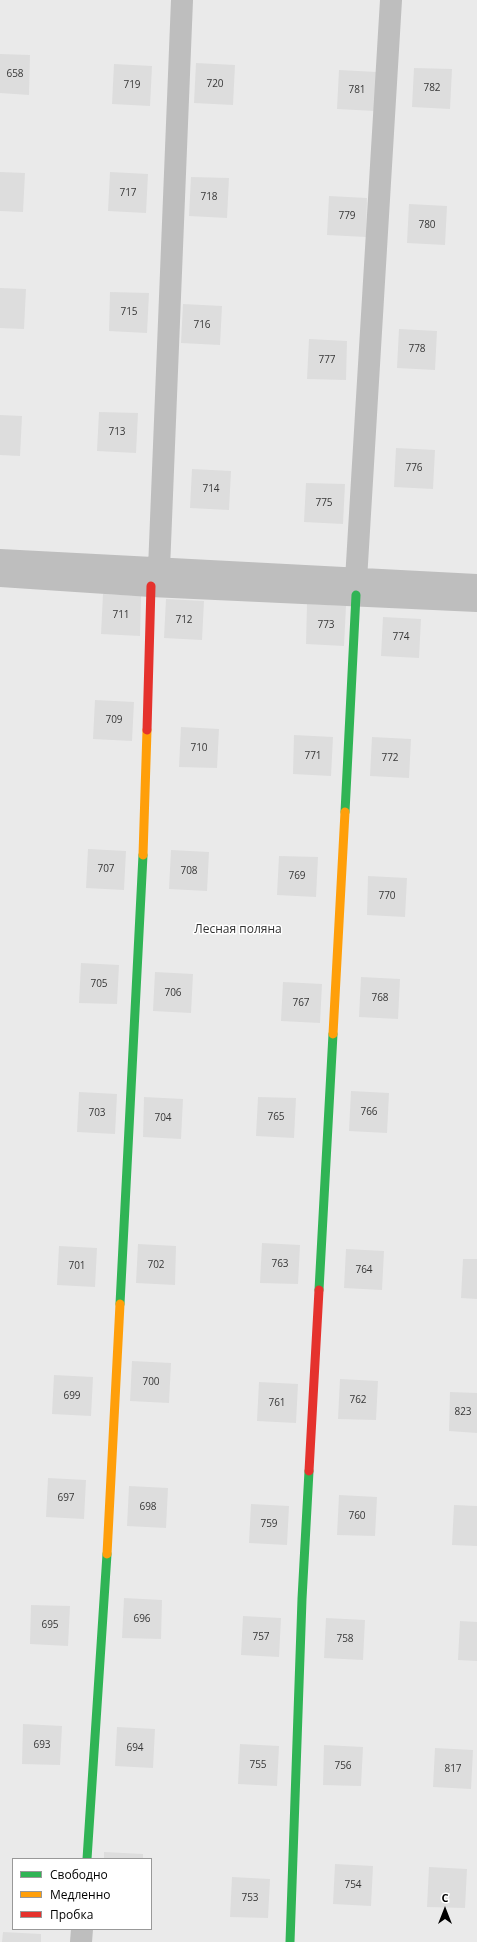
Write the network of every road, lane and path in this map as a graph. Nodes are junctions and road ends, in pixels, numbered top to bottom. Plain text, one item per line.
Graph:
1 (182, 0) edge
2 (391, 0) edge
3 (0, 560) edge
4 (0, 576) edge
5 (155, 577) junction
6 (477, 585) edge
7 (356, 588) junction
8 (477, 601) edge
9 (87, 1858) edge
10 (82, 1930) edge
11 (81, 1942) edge
12 (290, 1942) edge

1 - 5 street
2 - 7 street
3 - 5 street
4 - 5 street
5 - 7 street
5 - 9 street
6 - 7 street
7 - 8 street
7 - 12 street
10 - 11 street

